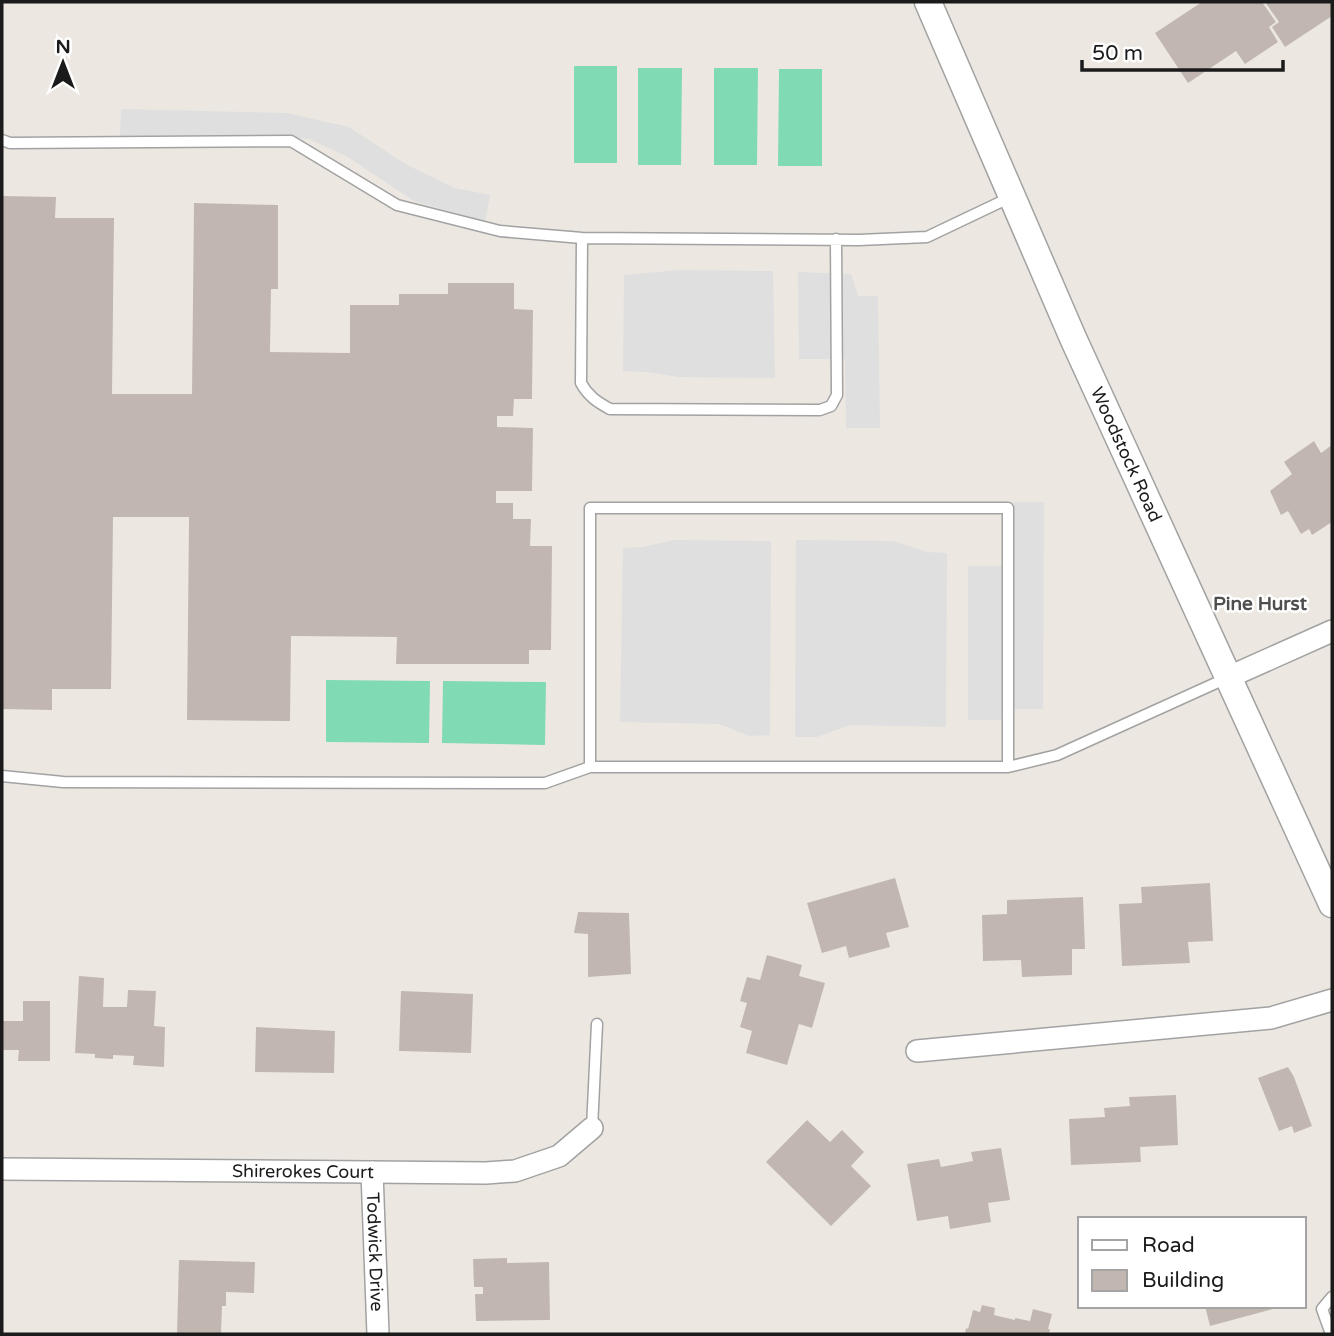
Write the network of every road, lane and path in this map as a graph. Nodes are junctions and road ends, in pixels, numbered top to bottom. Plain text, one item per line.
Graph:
1 (931, 3) edge
2 (2, 140) edge
3 (1011, 197) junction
4 (582, 238) junction
5 (836, 239) junction
6 (1332, 631) edge
7 (1228, 677) junction
8 (1008, 767) junction
9 (590, 768) junction
10 (2, 776) edge
11 (1332, 904) edge
12 (1332, 1000) edge
13 (597, 1024) dead end
14 (917, 1051) dead end
15 (592, 1128) joint
16 (2, 1170) edge
17 (372, 1172) junction
18 (1332, 1297) edge
19 (378, 1334) edge
20 (1331, 1334) edge

1 - 3 street, Woodstock Road
2 - 4 lane
3 - 5 lane
3 - 7 street, Woodstock Road
4 - 5 lane
4 - 5 lane
6 - 7 street
7 - 8 lane
7 - 11 street, Woodstock Road
8 - 9 lane
8 - 9 lane
9 - 10 lane
12 - 14 street
13 - 15 lane
15 - 17 street, Shirerokes Court
16 - 17 street, Shirerokes Court
17 - 19 street, Todwick Drive
18 - 20 lane

